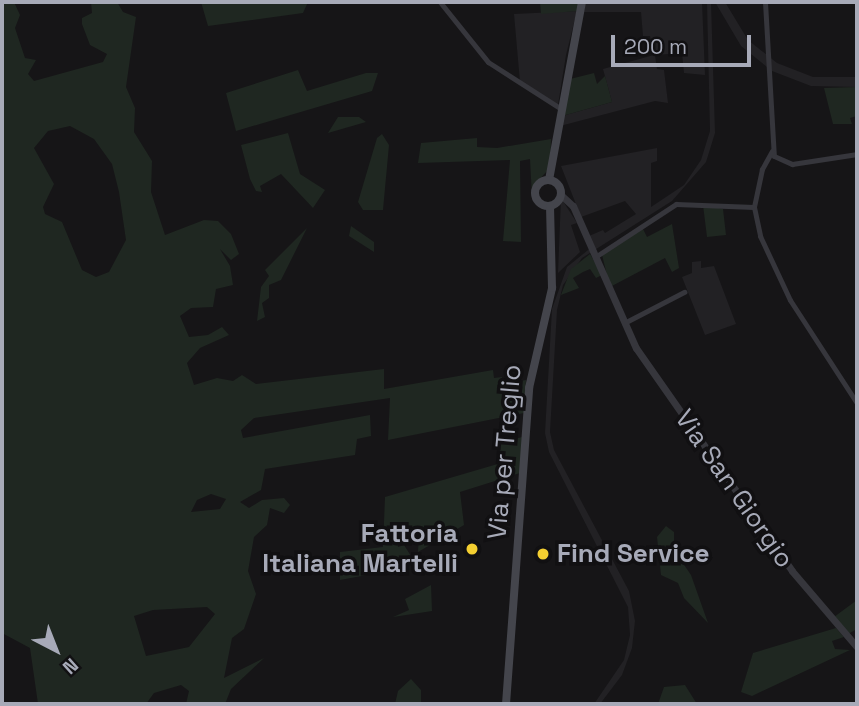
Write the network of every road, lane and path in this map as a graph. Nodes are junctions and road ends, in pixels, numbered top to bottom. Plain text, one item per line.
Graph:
1 (440, 2) edge
2 (582, 2) edge
3 (765, 2) edge
4 (559, 108) junction
5 (772, 151) junction
6 (857, 154) edge
7 (549, 180) junction
8 (561, 195) junction
9 (550, 206) junction
10 (754, 207) junction
11 (594, 253) junction
12 (684, 292) dead end
13 (624, 323) junction
14 (857, 403) edge
15 (857, 647) edge
16 (506, 704) edge

1 - 4 street
2 - 4 main road
3 - 5 street
4 - 7 main road
5 - 6 street
5 - 10 street
7 - 8 main road
7 - 9 main road
8 - 9 main road
8 - 11 street, Via San Giorgio
9 - 16 main road, Via per Treglio
10 - 11 street
10 - 14 street
11 - 13 street, Via San Giorgio
12 - 13 street
13 - 15 street, Via San Giorgio

